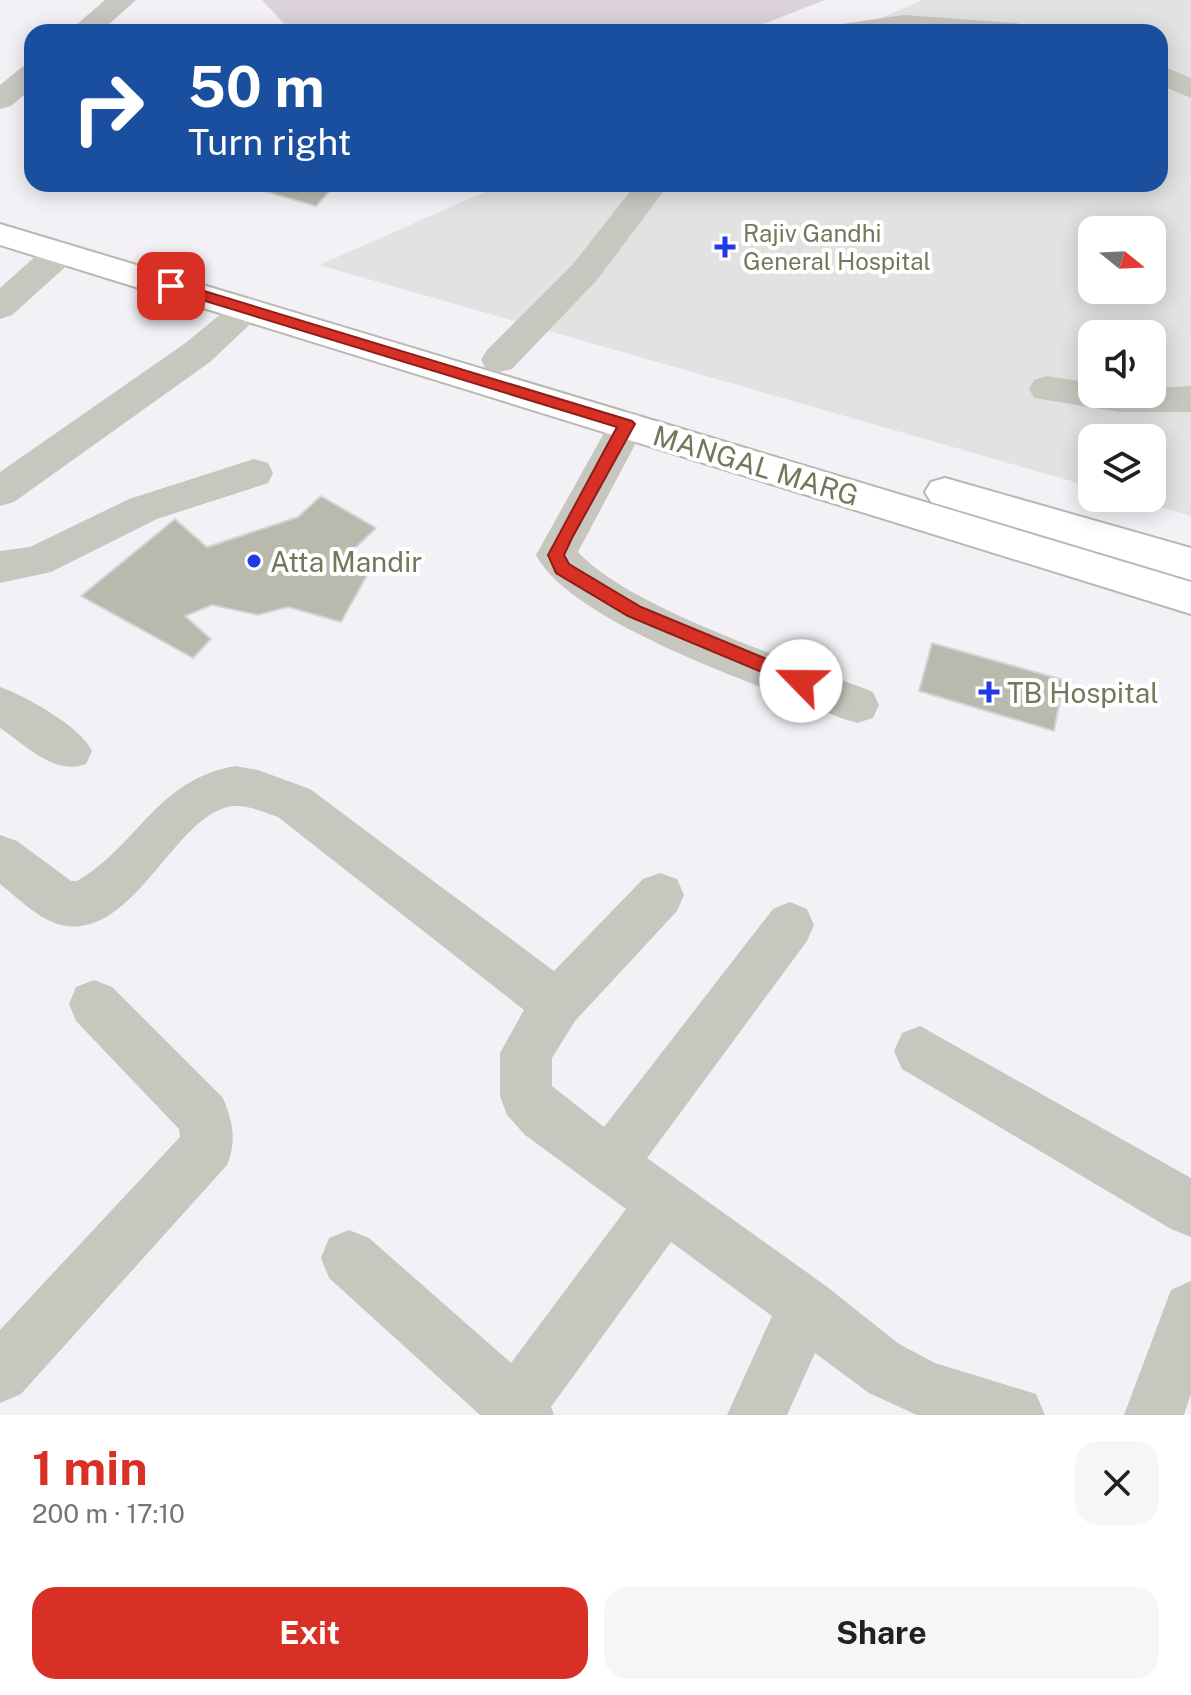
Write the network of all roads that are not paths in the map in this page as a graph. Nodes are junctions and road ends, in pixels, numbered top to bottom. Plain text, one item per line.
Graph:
1 (122, 0) edge
2 (92, 24) edge
3 (1168, 78) edge
4 (24, 80) edge
5 (1191, 89) edge
6 (0, 100) edge
7 (647, 192) edge
8 (0, 208) edge
9 (0, 234) edge
10 (60, 253) junction
11 (154, 267) junction
12 (0, 307) edge
13 (249, 309) junction
14 (499, 360) junction
15 (1047, 389) dead end
16 (1191, 399) edge
17 (627, 424) junction
18 (254, 473) dead end
19 (0, 492) edge
20 (1191, 564) edge
21 (0, 567) edge
22 (1191, 598) edge
23 (0, 705) edge
24 (857, 705) dead end
25 (70, 751) dead end
26 (0, 856) edge
27 (660, 895) dead end
28 (790, 925) dead end
29 (94, 1004) dead end
30 (557, 1004) junction
31 (920, 1051) dead end
32 (611, 1162) junction
33 (666, 1202) junction
34 (1191, 1209) edge
35 (349, 1258) dead end
36 (806, 1306) junction
37 (1191, 1310) edge
38 (0, 1373) edge
39 (519, 1411) edge
40 (757, 1415) edge
41 (1015, 1415) edge
42 (1154, 1415) edge

1 - 2 street
3 - 5 street
4 - 6 street
7 - 14 street
8 - 11 main road, MANGAL MARG
9 - 10 main road, MANGAL MARG
10 - 11 main road, MANGAL MARG
10 - 12 street
11 - 13 main road, MANGAL MARG
11 - 14 main road, MANGAL MARG
13 - 17 main road, MANGAL MARG
13 - 19 street
14 - 20 main road, MANGAL MARG
15 - 16 street
17 - 22 main road, MANGAL MARG
17 - 24 street
18 - 21 street
23 - 25 street
26 - 30 street
27 - 30 street
28 - 32 street
29 - 38 street
30 - 32 street
31 - 34 street
32 - 33 street
33 - 36 street
33 - 39 street
35 - 39 street
36 - 40 street
36 - 41 street
37 - 42 street

